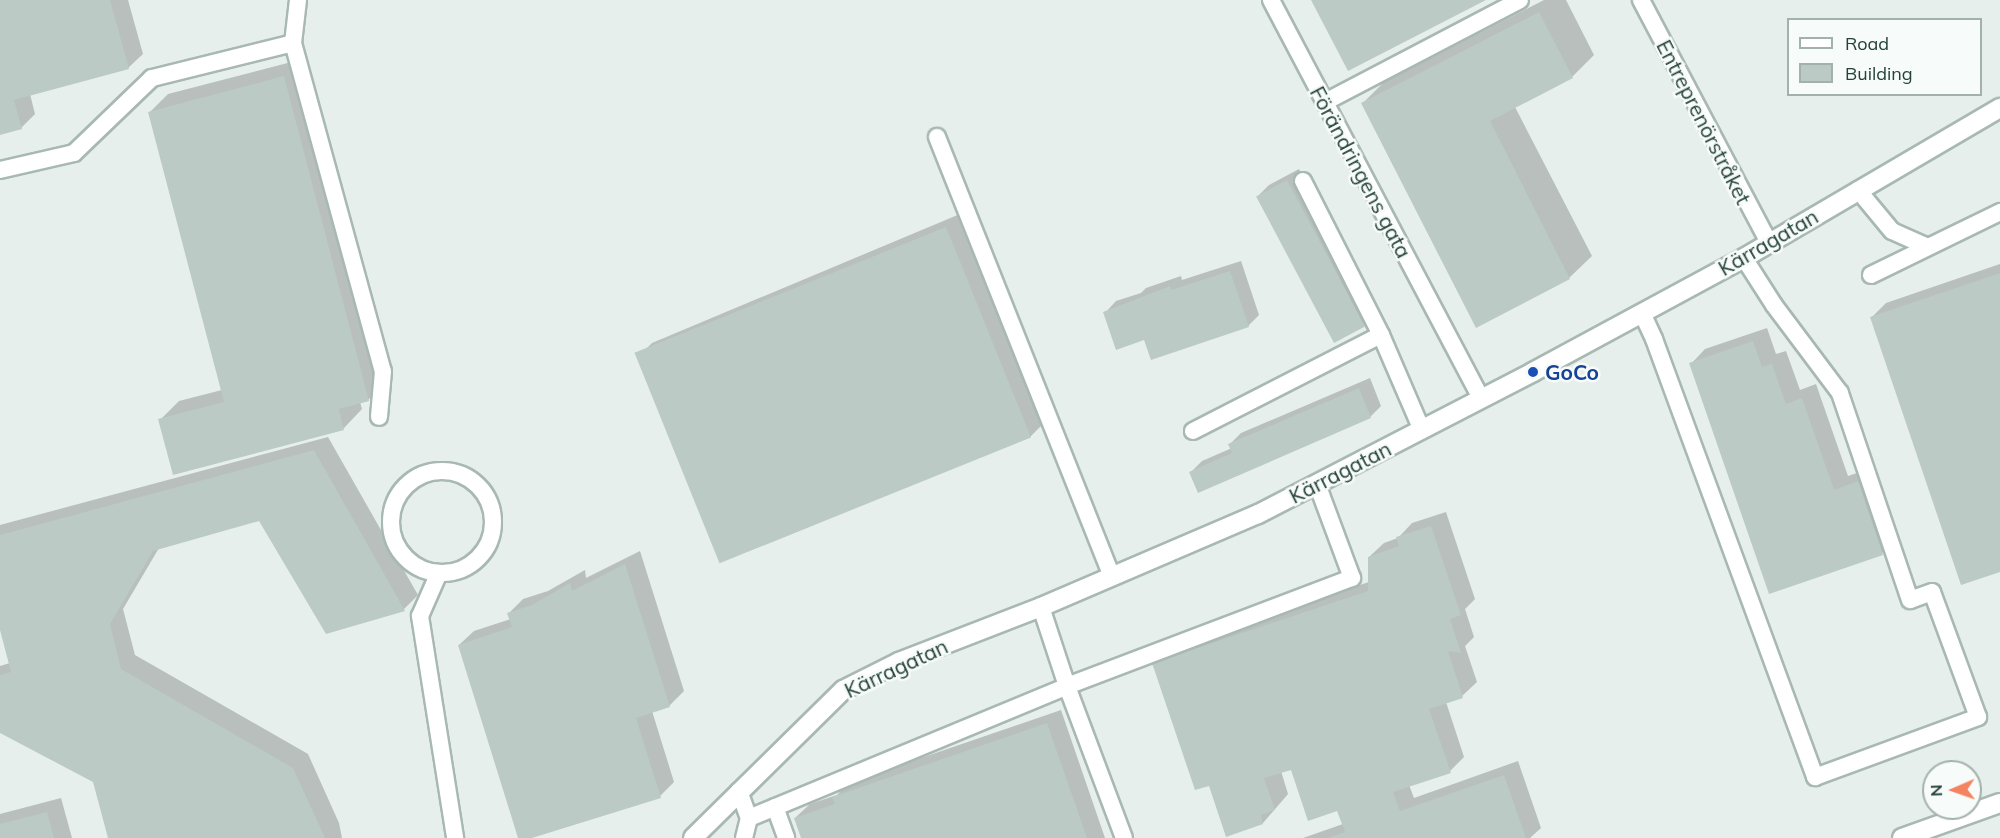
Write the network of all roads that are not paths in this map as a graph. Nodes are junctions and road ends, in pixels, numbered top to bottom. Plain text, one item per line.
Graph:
1 (298, 0) edge
2 (1271, 0) edge
3 (1520, 0) edge
4 (1641, 0) edge
5 (292, 43) junction
6 (1325, 102) junction
7 (2000, 108) edge
8 (937, 137) dead end
9 (0, 170) edge
10 (1303, 181) dead end
11 (1858, 190) junction
12 (2000, 212) edge
13 (1769, 243) junction
14 (1926, 246) junction
15 (1744, 258) junction
16 (1871, 274) dead end
17 (1641, 313) junction
18 (1381, 335) junction
19 (1481, 398) junction
20 (379, 417) dead end
21 (1422, 430) junction
22 (1193, 431) dead end
23 (1317, 484) junction
24 (438, 575) junction
25 (1112, 576) junction
26 (1041, 607) junction
27 (1067, 686) junction
28 (739, 791) junction
29 (2000, 803) edge
30 (775, 807) junction
31 (749, 818) junction
32 (455, 838) edge
33 (693, 838) edge
34 (744, 838) edge
35 (786, 838) edge
36 (1124, 838) edge
37 (1902, 838) edge

1 - 5 lane
2 - 6 lane, Förändringens gata
3 - 6 lane
4 - 13 lane, Entreprenörstråket
5 - 9 lane
5 - 20 lane
6 - 19 lane, Förändringens gata
7 - 11 street, Kärragatan
8 - 25 lane
10 - 18 lane
11 - 13 street, Kärragatan
11 - 14 lane
12 - 14 lane
13 - 15 street, Kärragatan
14 - 16 lane
15 - 17 street, Kärragatan
15 - 17 lane
17 - 19 street, Kärragatan
18 - 21 lane
18 - 22 lane
19 - 21 street, Kärragatan
21 - 23 street, Kärragatan
23 - 25 street, Kärragatan
23 - 27 lane
24 - 24 lane
24 - 32 lane
25 - 26 street, Kärragatan
26 - 27 lane
26 - 28 street, Kärragatan
27 - 30 lane
27 - 36 lane
28 - 31 lane
28 - 33 street, Kärragatan
29 - 37 street
30 - 31 lane
30 - 35 lane
31 - 34 lane

